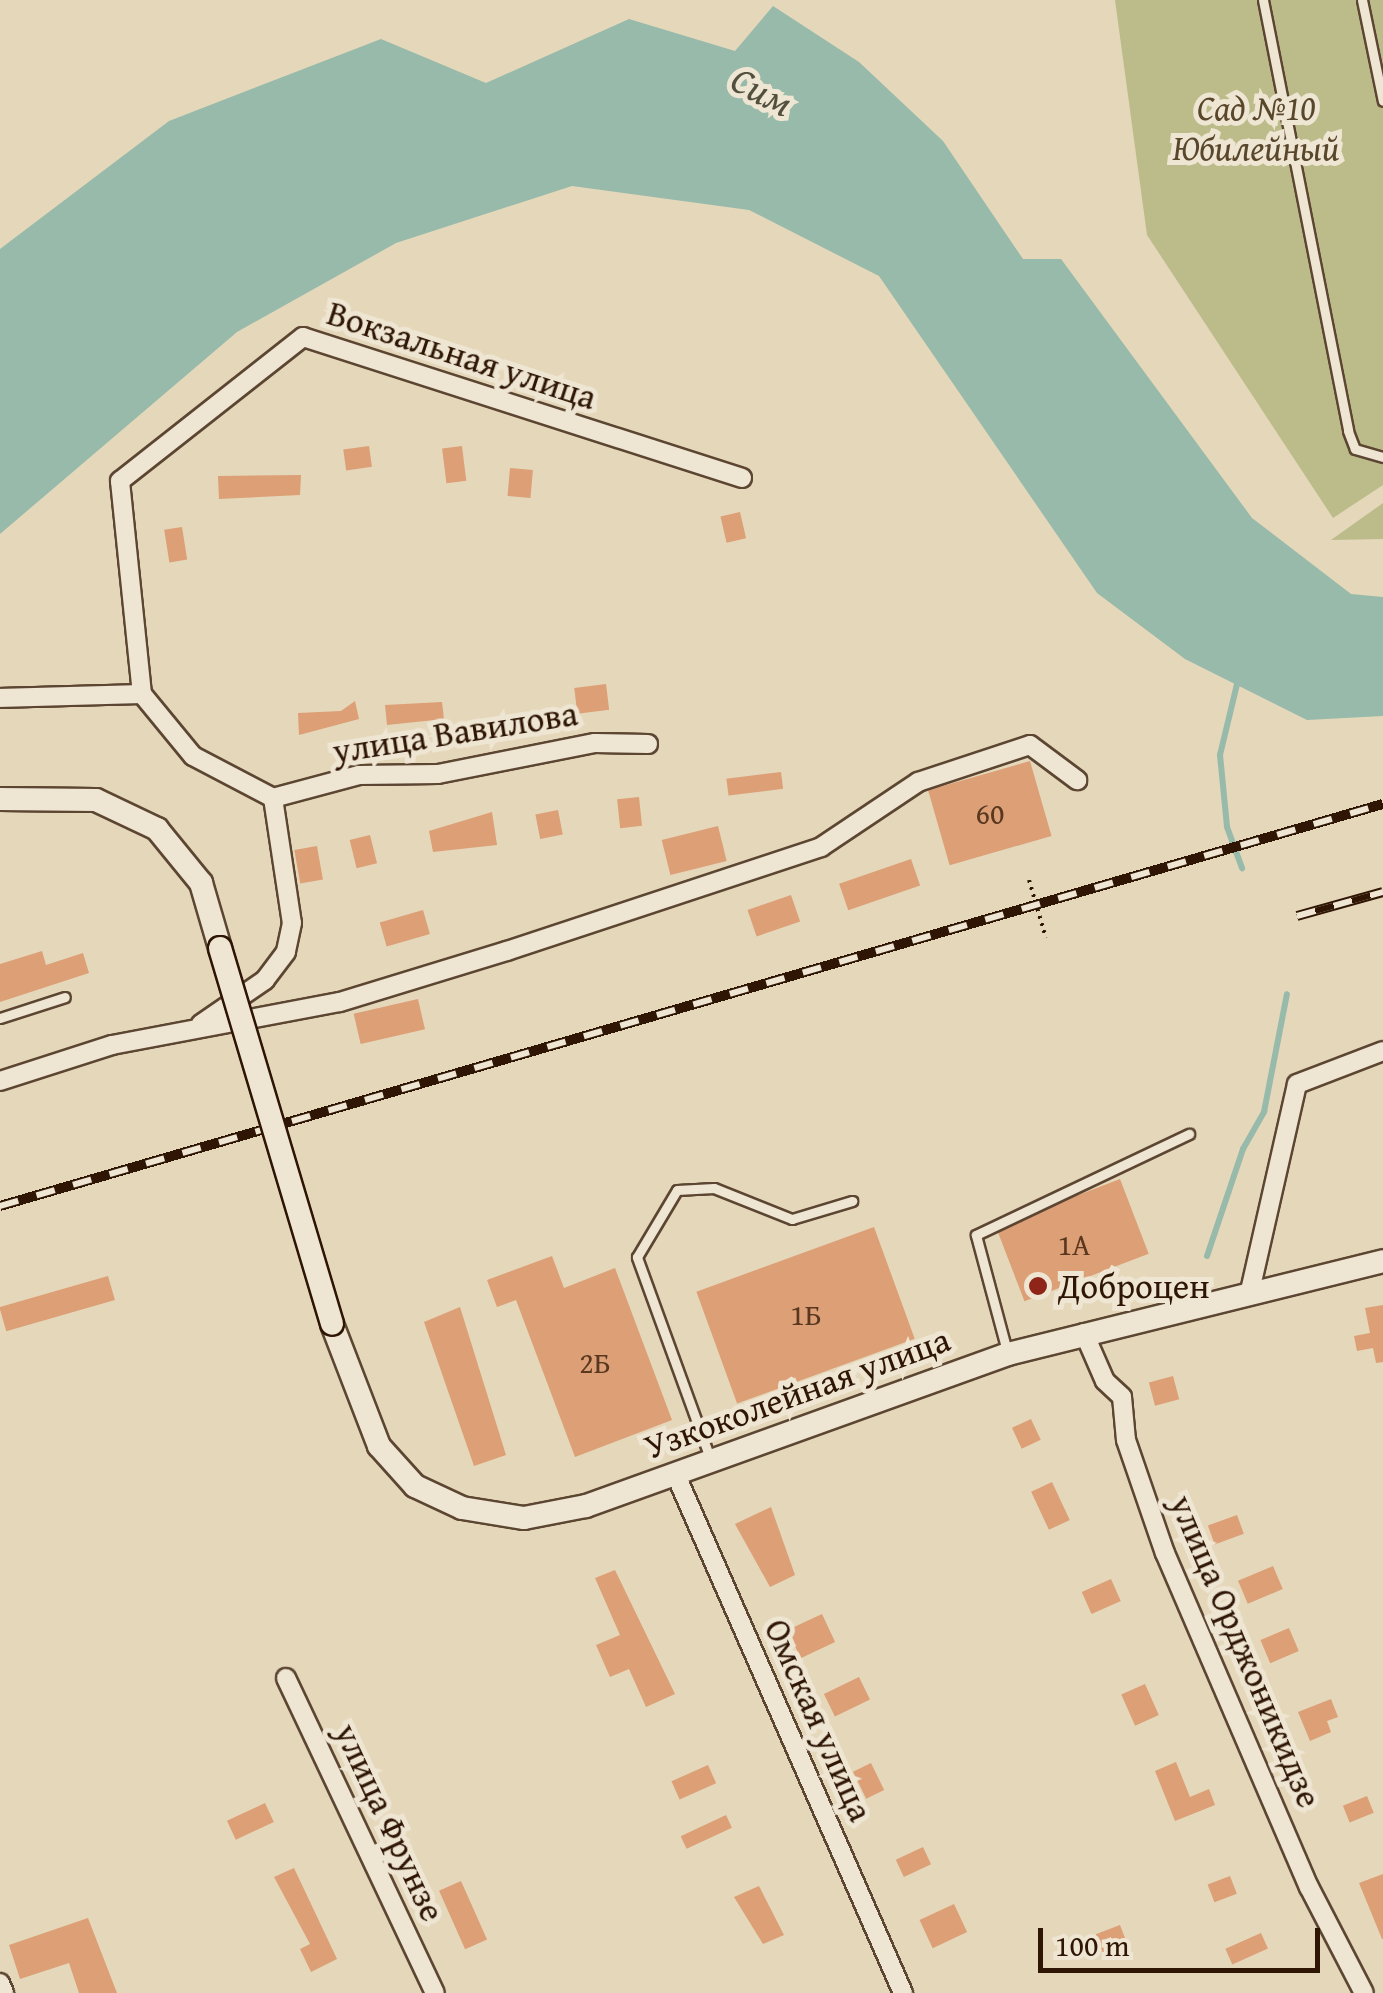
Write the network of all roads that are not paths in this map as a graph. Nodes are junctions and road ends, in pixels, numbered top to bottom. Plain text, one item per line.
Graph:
1 (1263, 0) edge
2 (1362, 0) edge
3 (1383, 100) edge
4 (1383, 457) edge
5 (742, 478) dead end
6 (142, 694) junction
7 (0, 698) edge
8 (648, 744) dead end
9 (1077, 780) dead end
10 (273, 798) junction
11 (0, 799) edge
12 (65, 997) dead end
13 (0, 1018) edge
14 (192, 1030) junction
15 (1383, 1051) edge
16 (0, 1081) edge
17 (1189, 1134) dead end
18 (852, 1201) dead end
19 (1383, 1261) edge
20 (1250, 1291) junction
21 (1084, 1332) junction
22 (1008, 1354) junction
23 (710, 1460) junction
24 (675, 1473) junction
25 (286, 1678) dead end
26 (0, 1983) edge
27 (4, 1993) edge
28 (435, 1993) edge
29 (904, 1993) edge
30 (1364, 1993) edge

1 - 4 lane
2 - 3 lane
5 - 6 street, Вокзальная улица
6 - 7 street
6 - 10 street
8 - 10 street, улица Вавилова
9 - 14 street
10 - 14 street
11 - 24 street, Узкоколейная улица, bridge
12 - 13 lane
14 - 16 street
15 - 20 street
17 - 22 lane
18 - 23 lane
19 - 20 street, Узкоколейная улица
20 - 21 street, Узкоколейная улица
21 - 22 street, Узкоколейная улица
21 - 30 street, улица Орджоникидзе
22 - 23 street, Узкоколейная улица
23 - 24 street, Узкоколейная улица
24 - 29 street, Омская улица
25 - 28 street, улица Фрунзе
26 - 27 street

